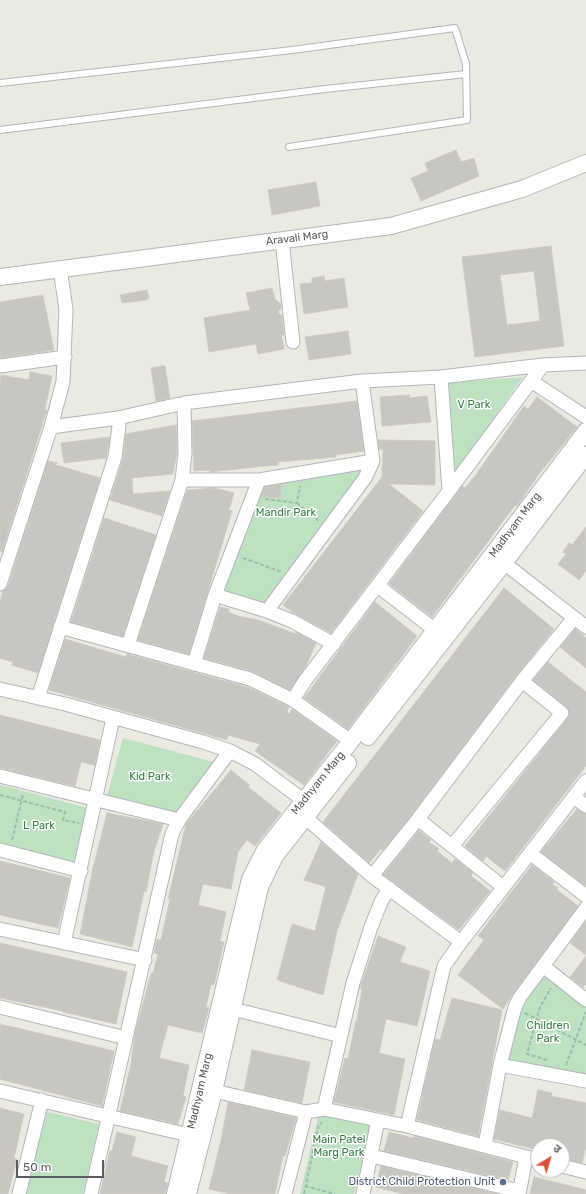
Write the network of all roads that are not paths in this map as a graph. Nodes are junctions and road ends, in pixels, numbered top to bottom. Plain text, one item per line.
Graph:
1 (466, 74) junction
2 (0, 83) edge
3 (0, 130) edge
4 (289, 147) dead end
5 (586, 163) edge
6 (282, 240) junction
7 (60, 269) junction
8 (0, 277) edge
9 (293, 342) dead end
10 (65, 357) junction
11 (586, 363) edge
12 (543, 365) junction
13 (0, 366) edge
14 (441, 377) junction
15 (531, 380) junction
16 (362, 381) junction
17 (184, 403) junction
18 (586, 417) edge
19 (118, 418) junction
20 (51, 427) junction
21 (586, 431) edge
22 (586, 455) edge
23 (373, 462) junction
24 (182, 480) junction
25 (259, 480) junction
26 (450, 491) junction
27 (504, 563) junction
28 (2, 570) edge
29 (0, 584) edge
30 (378, 586) junction
31 (215, 595) junction
32 (267, 611) junction
33 (574, 618) junction
34 (60, 627) junction
35 (586, 627) edge
36 (435, 630) junction
37 (128, 644) junction
38 (334, 644) junction
39 (194, 664) junction
40 (522, 681) junction
41 (0, 689) edge
42 (38, 698) junction
43 (293, 700) junction
44 (114, 718) junction
45 (351, 741) junction
46 (230, 751) junction
47 (0, 776) edge
48 (586, 781) edge
49 (574, 797) junction
50 (96, 801) junction
51 (586, 806) edge
52 (307, 808) junction
53 (418, 819) junction
54 (179, 820) junction
55 (3, 844) edge
56 (452, 846) junction
57 (531, 854) junction
58 (81, 871) junction
59 (372, 876) junction
60 (503, 887) junction
61 (389, 888) junction
62 (586, 896) edge
63 (586, 908) edge
64 (0, 929) edge
65 (461, 942) junction
66 (64, 943) junction
67 (145, 960) junction
68 (543, 966) junction
69 (586, 1000) edge
70 (0, 1007) edge
71 (233, 1009) junction
72 (341, 1036) junction
73 (126, 1038) junction
74 (500, 1065) junction
75 (586, 1081) edge
76 (0, 1091) edge
77 (214, 1091) junction
78 (42, 1100) junction
79 (306, 1112) junction
80 (325, 1115) junction
81 (109, 1117) junction
82 (378, 1120) junction
83 (408, 1126) junction
84 (189, 1135) junction
85 (484, 1145) junction
86 (372, 1156) junction
87 (530, 1157) edge
88 (530, 1163) edge
89 (570, 1168) edge
90 (586, 1172) edge
91 (519, 1193) edge
92 (19, 1194) edge
93 (91, 1194) edge
94 (175, 1194) edge
95 (188, 1194) edge
96 (285, 1194) edge
97 (363, 1194) edge

1 - 2 lane
1 - 3 lane
1 - 4 lane
5 - 6 street, Aravali Marg
6 - 7 street, Aravali Marg
6 - 9 street
7 - 8 street, Aravali Marg
7 - 10 street
10 - 13 street
10 - 20 street
11 - 12 street
12 - 14 street
12 - 15 street
14 - 16 street
14 - 26 street
15 - 18 street
15 - 26 street
16 - 17 street
16 - 23 street
17 - 19 street
17 - 24 street
19 - 20 street
19 - 34 street
20 - 28 street
21 - 36 street, Madhyam Marg
22 - 27 street, Madhyam Marg
23 - 25 street
23 - 32 street
24 - 25 street
24 - 37 street
25 - 31 street
26 - 30 street
27 - 33 street
27 - 52 street, Madhyam Marg
28 - 29 street
30 - 36 street
30 - 38 street
31 - 32 street
31 - 39 street
32 - 38 street
33 - 35 street
33 - 40 street
34 - 37 street
34 - 42 street
36 - 45 street, Madhyam Marg
37 - 39 street
38 - 43 street
39 - 43 street
40 - 53 street
40 - 56 street
41 - 42 street
42 - 44 street
43 - 45 street
44 - 46 street
44 - 50 street
45 - 52 street, Madhyam Marg
46 - 52 street
46 - 54 street
47 - 50 street
48 - 49 street
49 - 51 street
49 - 57 street
50 - 54 street
50 - 58 street
52 - 59 street
52 - 71 street, Madhyam Marg
52 - 84 street, Madhyam Marg
53 - 56 street
53 - 59 street
54 - 67 street
55 - 58 street
56 - 60 street
57 - 60 street
57 - 62 street
58 - 66 street
59 - 61 street
60 - 65 street
61 - 65 street
61 - 72 street
63 - 68 street
64 - 66 street
65 - 83 street
66 - 67 street
67 - 73 street
68 - 69 street
68 - 74 street
70 - 73 street
71 - 72 street
71 - 77 street, Madhyam Marg
72 - 80 street
73 - 81 street
74 - 75 street
74 - 85 street
76 - 78 street
77 - 79 street
77 - 95 street, Madhyam Marg
78 - 81 street
78 - 92 street
79 - 80 street
79 - 96 street
80 - 82 street
81 - 84 street
81 - 93 street
82 - 83 street
82 - 86 street
83 - 85 street
84 - 94 street, Madhyam Marg
85 - 87 street
86 - 91 street
86 - 97 street
88 - 91 street
89 - 90 street

